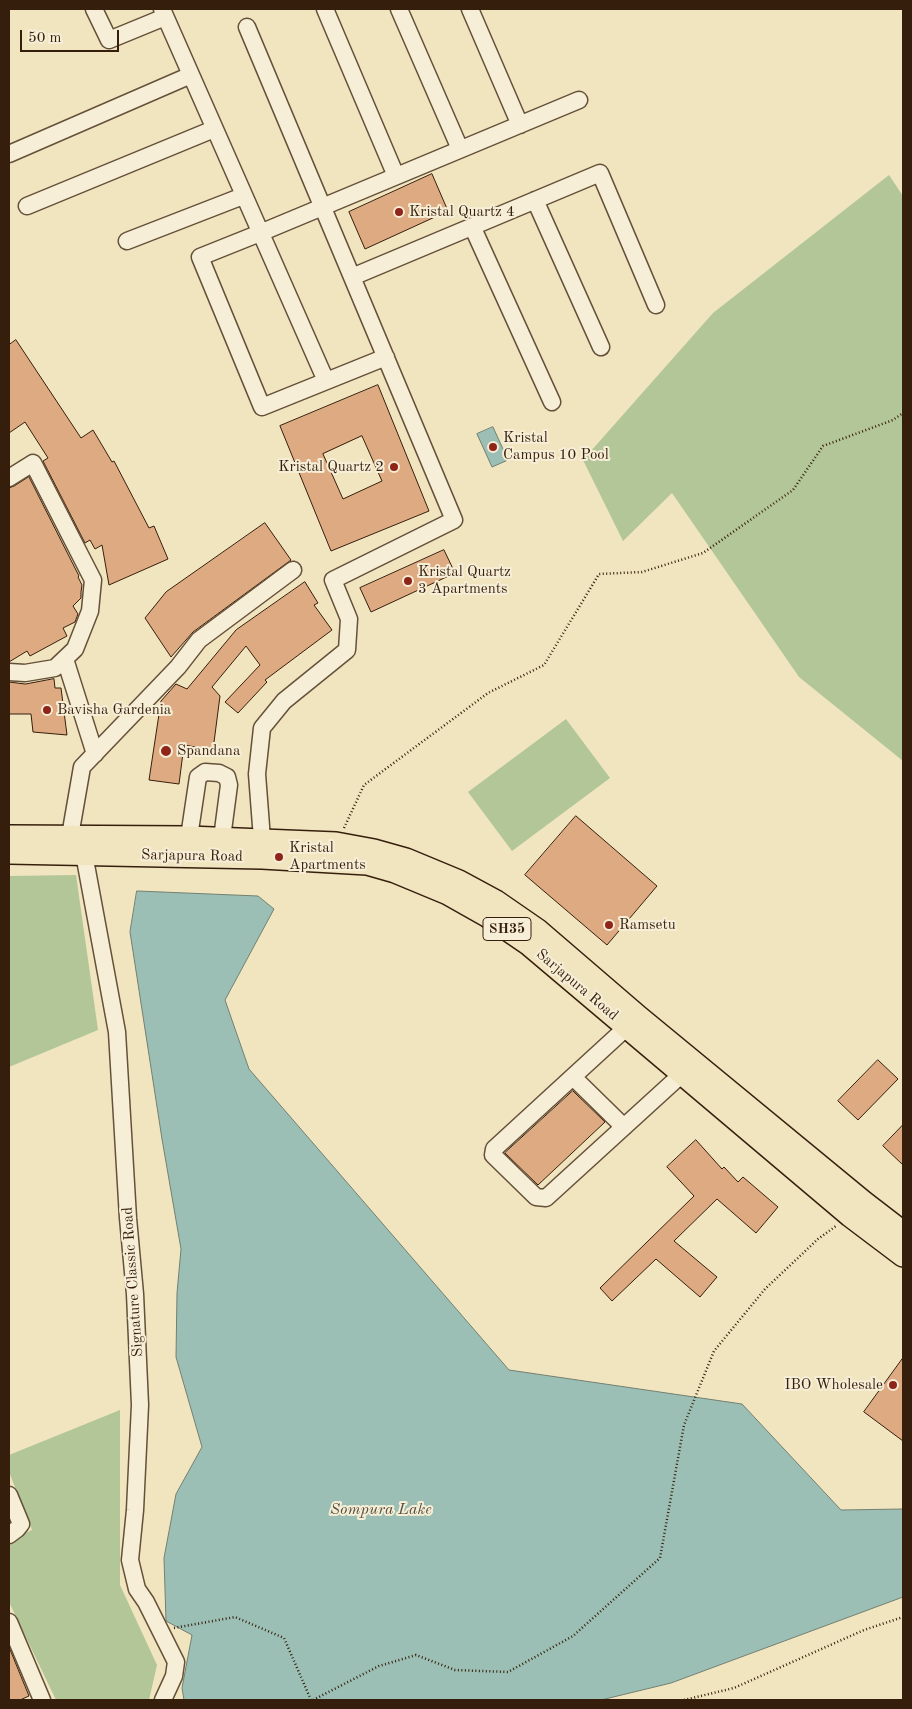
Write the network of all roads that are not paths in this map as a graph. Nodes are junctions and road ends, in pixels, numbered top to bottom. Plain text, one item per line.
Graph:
1 (94, 9) edge
2 (325, 9) edge
3 (399, 9) edge
4 (470, 9) edge
5 (163, 13) edge
6 (246, 27) dead end
7 (191, 75) junction
8 (579, 100) dead end
9 (520, 125) junction
10 (214, 129) junction
11 (460, 149) junction
12 (9, 154) edge
13 (396, 176) junction
14 (243, 196) junction
15 (535, 200) junction
16 (27, 206) dead end
17 (322, 207) junction
18 (472, 226) junction
19 (260, 233) junction
20 (127, 241) dead end
21 (352, 276) junction
22 (656, 305) dead end
23 (601, 347) dead end
24 (386, 357) junction
25 (326, 382) junction
26 (552, 402) dead end
27 (9, 478) edge
28 (293, 570) dead end
29 (64, 659) junction
30 (9, 672) edge
31 (95, 754) junction
32 (9, 836) edge
33 (70, 836) junction
34 (189, 836) junction
35 (222, 838) junction
36 (262, 849) junction
37 (9, 853) edge
38 (84, 854) junction
39 (627, 1027) junction
40 (682, 1074) junction
41 (573, 1077) junction
42 (728, 1102) junction
43 (624, 1127) junction
44 (903, 1232) edge
45 (903, 1256) edge
46 (9, 1494) edge
47 (9, 1535) edge
48 (9, 1622) edge
49 (42, 1700) edge
50 (163, 1700) edge

1 - 5 street
2 - 13 street
3 - 11 street
4 - 9 street
5 - 7 street
6 - 17 street
7 - 10 street
7 - 12 street
8 - 9 street
9 - 11 street
10 - 14 street
10 - 16 street
11 - 13 street
13 - 17 street
14 - 19 street
14 - 20 street
15 - 18 street
15 - 22 street
15 - 23 street
17 - 19 street
17 - 21 street
18 - 21 street
18 - 26 street
19 - 25 street
19 - 25 street
21 - 24 street
24 - 25 street
24 - 36 street
27 - 29 street
28 - 31 street
29 - 30 street
29 - 31 street
31 - 33 street
32 - 33 main road, Sarjapura Road
33 - 34 main road, Sarjapura Road
34 - 35 main road, Sarjapura Road
34 - 35 street
35 - 36 main road, Sarjapura Road
36 - 38 main road, Sarjapura Road / SH35
36 - 39 main road, Sarjapura Road / SH35
36 - 42 main road, Sarjapura Road
37 - 38 main road, Sarjapura Road / SH35
38 - 50 street, Signature Classic Road
39 - 40 main road, Sarjapura Road / SH35
39 - 41 street
40 - 42 main road, Sarjapura Road / SH35
40 - 43 street
41 - 43 street
41 - 43 street
42 - 44 main road, Sarjapura Road
42 - 45 main road, Sarjapura Road / SH35
46 - 47 street
48 - 49 street

